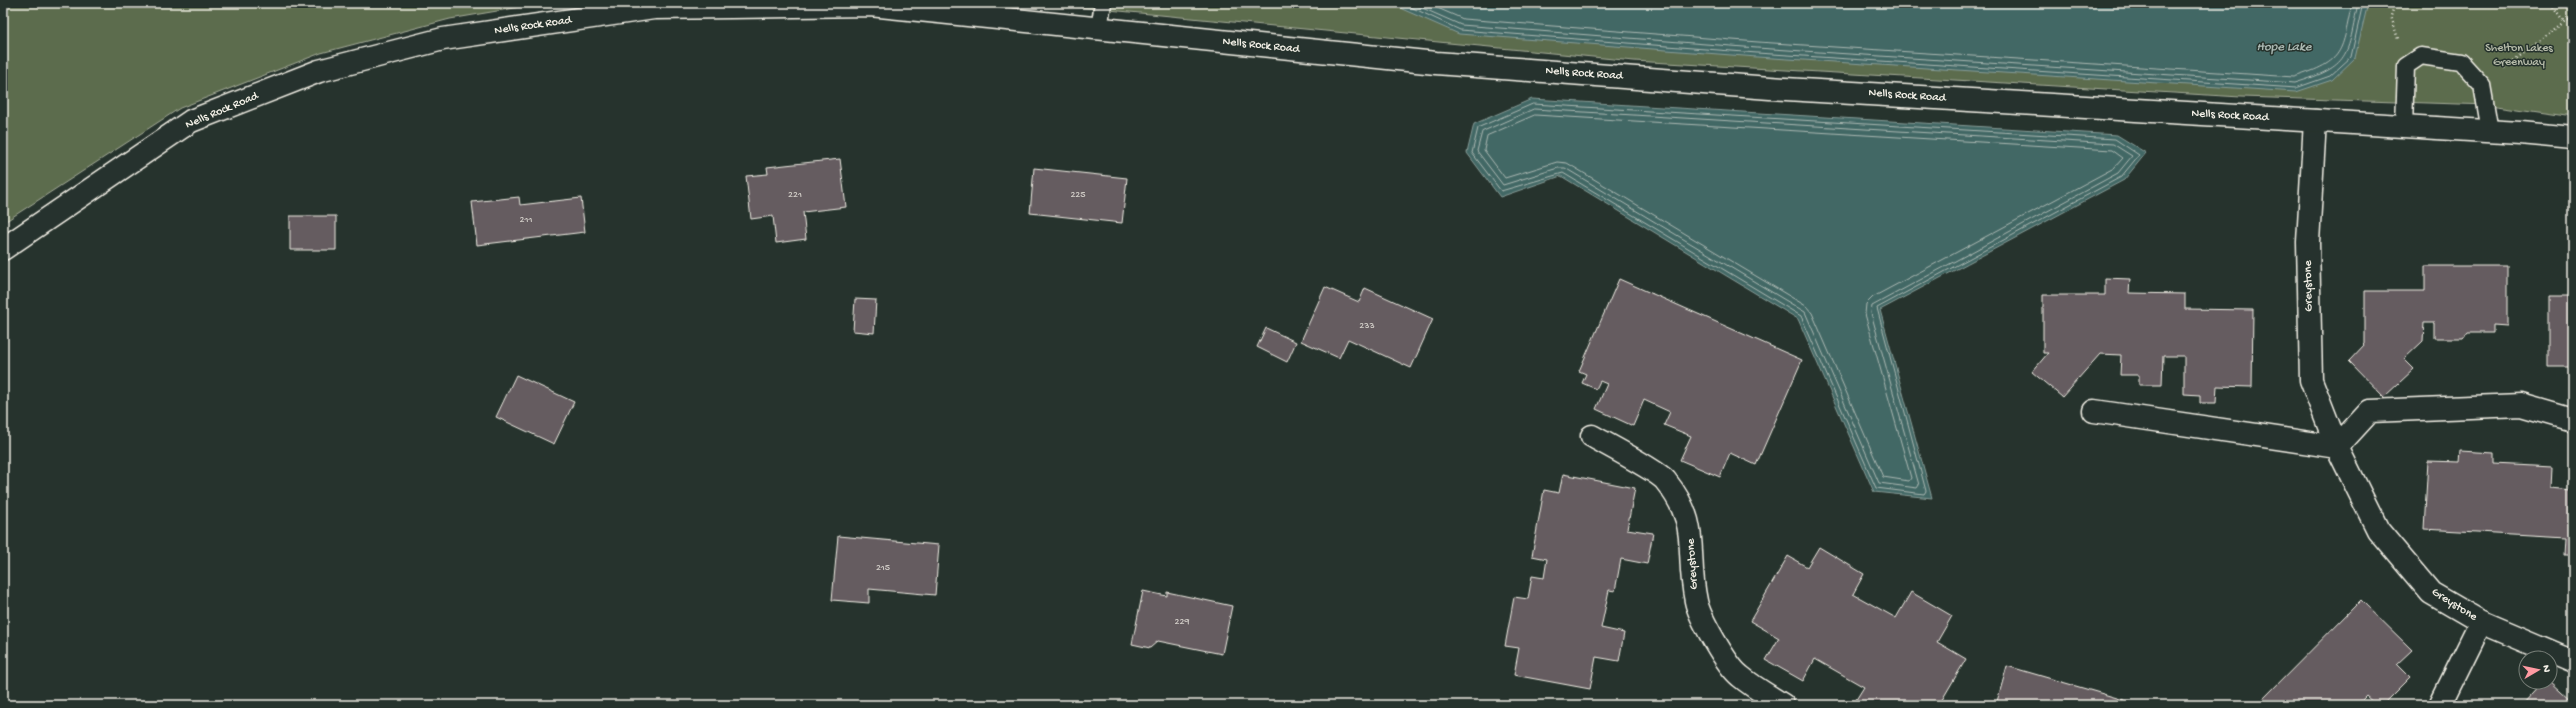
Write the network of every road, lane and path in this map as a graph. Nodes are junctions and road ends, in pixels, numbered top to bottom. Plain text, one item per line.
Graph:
1 (1103, 3) edge
2 (2395, 3) edge
3 (2552, 3) edge
4 (2573, 18) edge
5 (2565, 22) junction
6 (1099, 29) junction
7 (2406, 66) junction
8 (2482, 85) junction
9 (2315, 121) junction
10 (2404, 127) junction
11 (2490, 131) junction
12 (2573, 138) edge
13 (3, 249) edge
14 (2094, 411) dead end
15 (2573, 420) edge
16 (1592, 436) dead end
17 (2337, 447) junction
18 (2481, 622) junction
19 (2573, 661) edge
20 (1783, 705) edge
21 (2440, 705) edge

1 - 6 lane
2 - 7 path
3 - 5 path
4 - 5 path
5 - 8 path
6 - 9 main road, Nells Rock Road
6 - 13 main road, Nells Rock Road
7 - 8 lane
7 - 10 lane
8 - 11 lane
9 - 10 main road, Nells Rock Road
9 - 17 main road, Greystone
10 - 11 main road, Nells Rock Road
11 - 12 main road, Nells Rock Road
14 - 17 main road
15 - 17 main road
16 - 20 main road, Greystone
17 - 18 main road, Greystone
18 - 19 main road, Greystone
18 - 21 main road, Greystone

